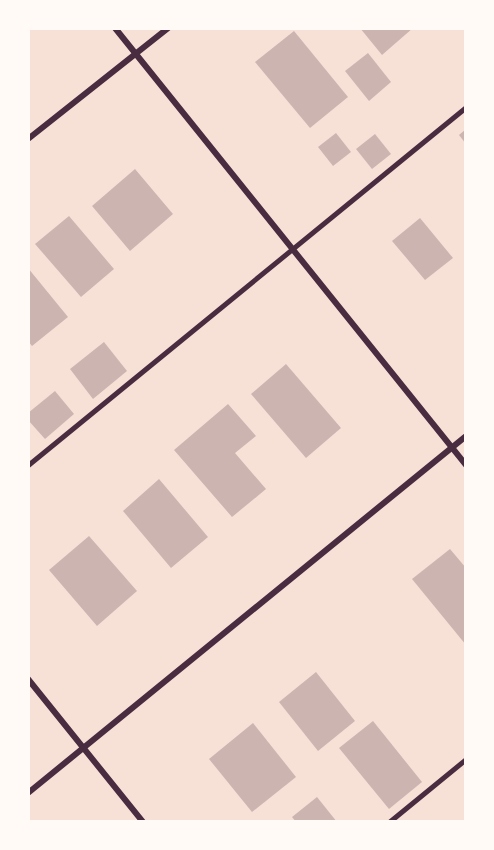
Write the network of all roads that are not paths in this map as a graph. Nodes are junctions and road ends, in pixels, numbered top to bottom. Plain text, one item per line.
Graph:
1 (115, 28) edge
2 (168, 28) edge
3 (136, 54) junction
4 (465, 107) edge
5 (28, 139) edge
6 (292, 248) junction
7 (465, 436) edge
8 (451, 447) junction
9 (28, 465) edge
10 (465, 465) edge
11 (28, 678) edge
12 (84, 748) junction
13 (465, 759) edge
14 (28, 793) edge
15 (143, 822) edge
16 (389, 822) edge

1 - 3 street
2 - 3 street
3 - 5 street
3 - 6 street
4 - 6 lane
6 - 8 street
6 - 9 lane
7 - 8 street
8 - 10 street
8 - 12 street
11 - 12 street
12 - 14 street
12 - 15 street
13 - 16 lane

